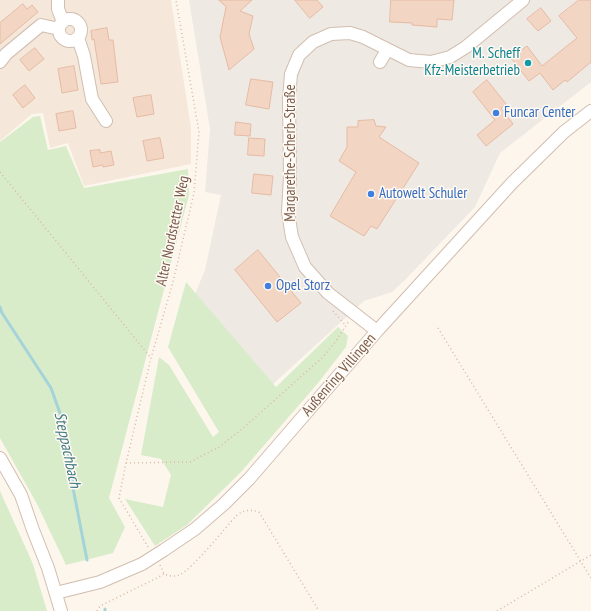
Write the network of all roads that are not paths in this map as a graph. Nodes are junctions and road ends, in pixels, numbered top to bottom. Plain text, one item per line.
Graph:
1 (58, 0) edge
2 (523, 0) edge
3 (61, 25) junction
4 (78, 38) junction
5 (387, 50) junction
6 (0, 62) edge
7 (380, 62) dead end
8 (591, 111) edge
9 (106, 121) dead end
10 (377, 331) junction
11 (0, 458) edge
12 (56, 593) junction
13 (61, 611) edge

1 - 3 street
2 - 5 street, Margarethe-Scherb-Straße
3 - 4 street
3 - 4 street
3 - 6 street
4 - 9 street
5 - 7 street
5 - 10 street, Margarethe-Scherb-Straße
8 - 10 street, Außenring Villingen
10 - 12 street, Außenring Villingen, bridge
11 - 12 street
12 - 13 street

